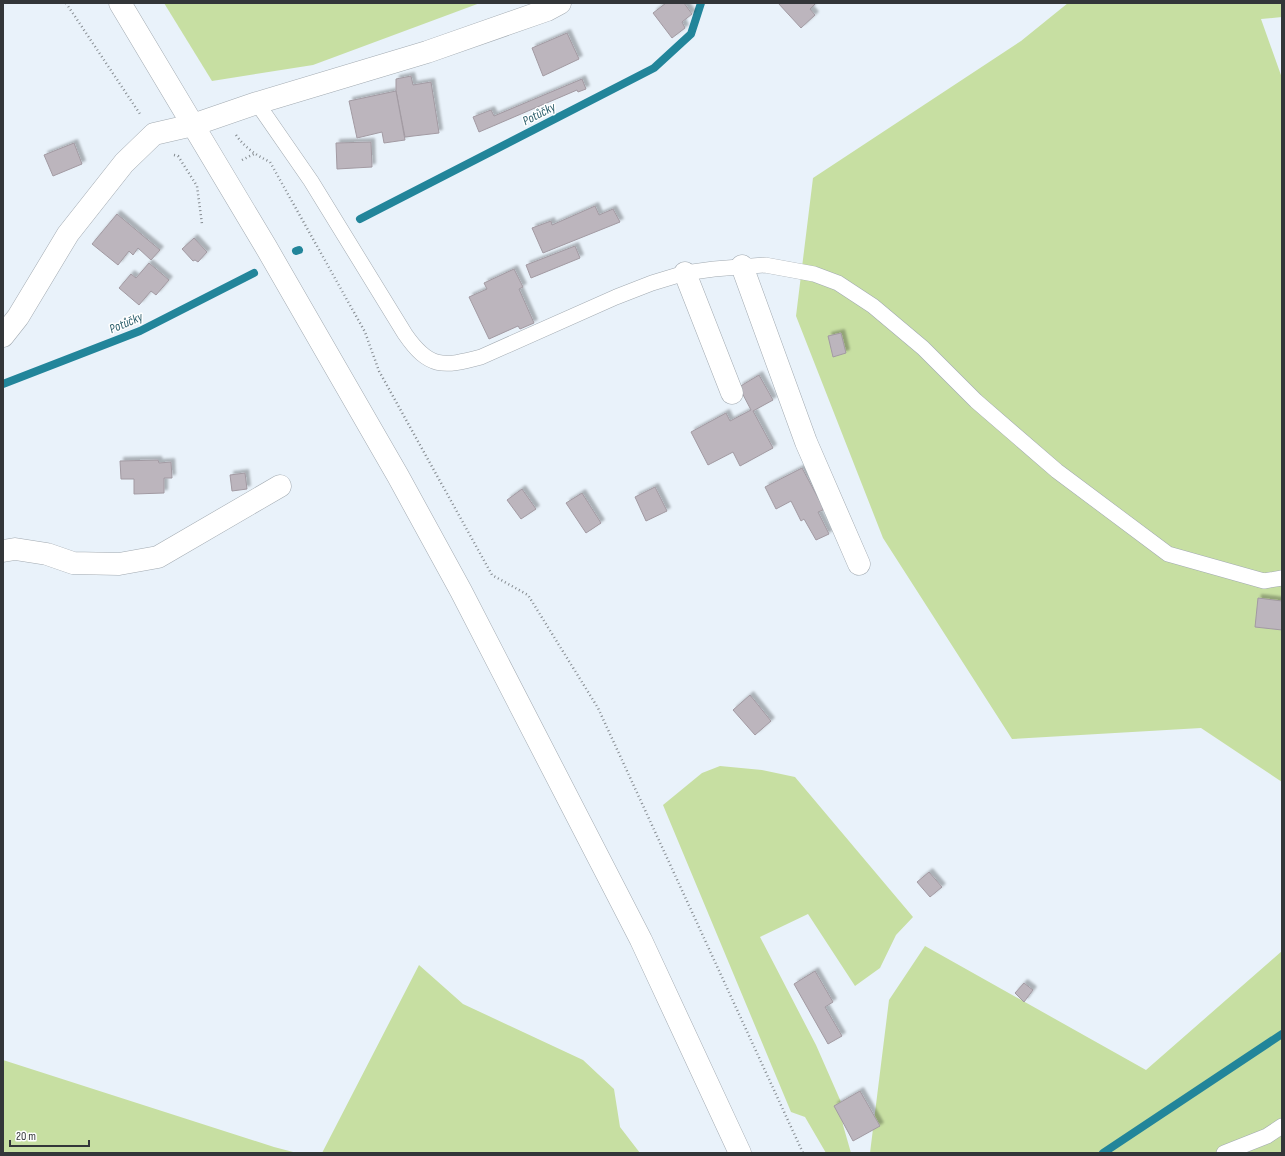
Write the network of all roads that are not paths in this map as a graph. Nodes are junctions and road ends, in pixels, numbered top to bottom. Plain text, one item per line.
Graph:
1 (120, 3) edge
2 (560, 3) edge
3 (257, 103) junction
4 (193, 125) junction
5 (742, 266) junction
6 (685, 273) junction
7 (3, 336) edge
8 (732, 393) dead end
9 (280, 486) dead end
10 (3, 551) edge
11 (859, 564) dead end
12 (1282, 578) edge
13 (1282, 1126) edge
14 (740, 1153) edge
15 (1224, 1153) edge

1 - 4 street
2 - 3 street
3 - 4 street
3 - 6 lane
4 - 7 street
4 - 14 street
5 - 6 lane
5 - 11 street
5 - 12 lane
6 - 8 street
9 - 10 street
13 - 15 lane

